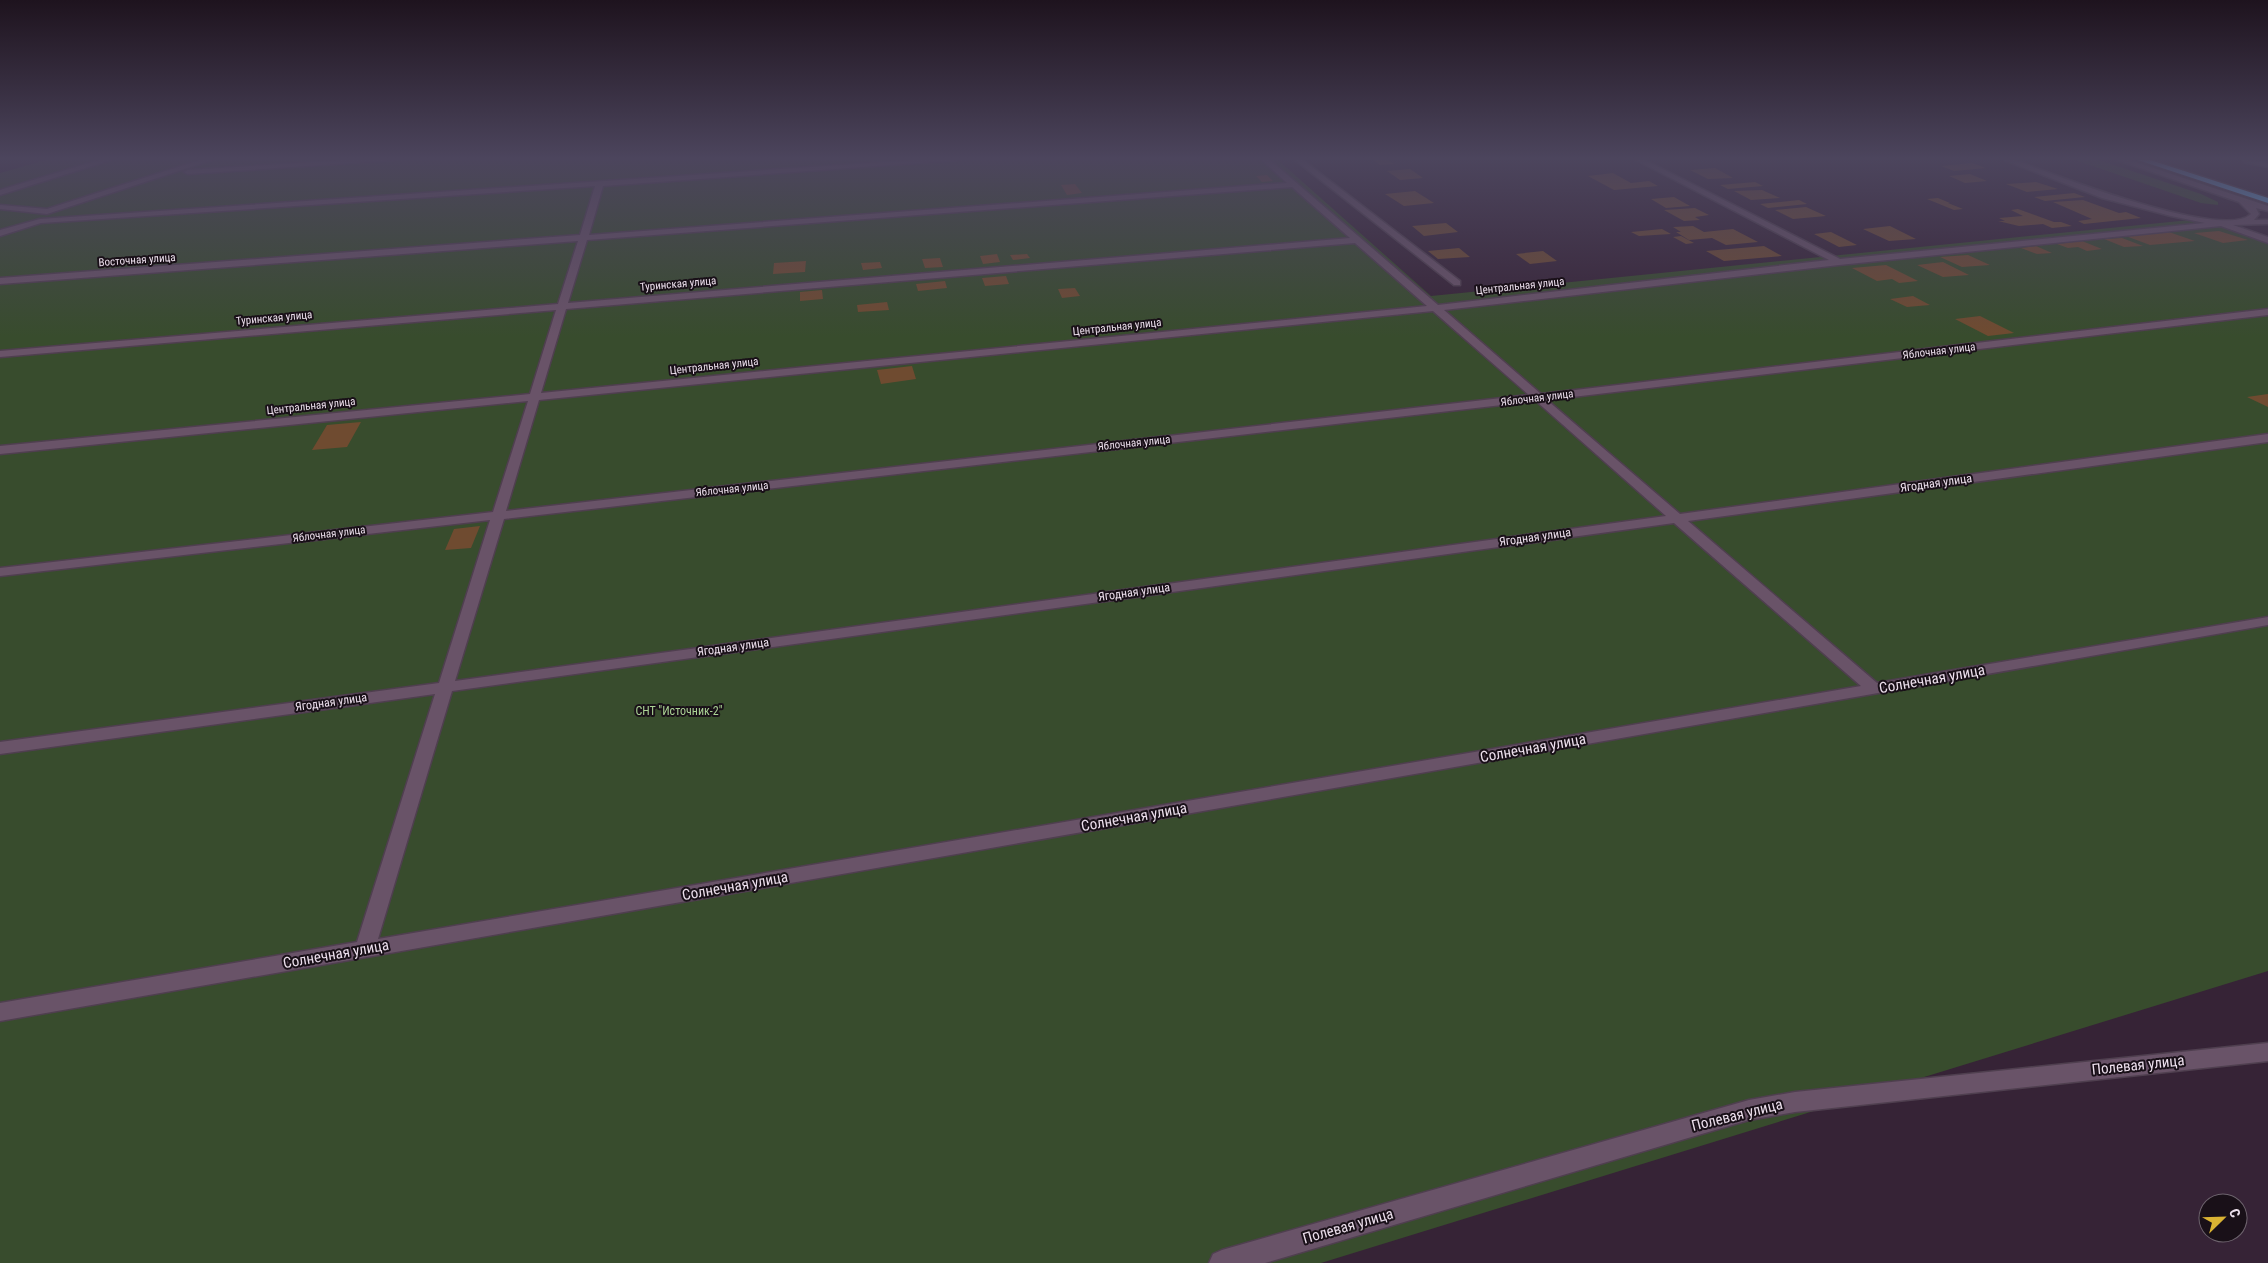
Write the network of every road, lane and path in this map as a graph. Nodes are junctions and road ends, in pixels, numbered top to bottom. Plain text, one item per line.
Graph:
1 (71, 219) edge
2 (588, 219) edge
3 (838, 219) edge
4 (1333, 219) edge
5 (1374, 219) edge
6 (1755, 219) edge
7 (2198, 219) edge
8 (2247, 219) edge
9 (2236, 222) junction
10 (2268, 222) edge
11 (2220, 223) junction
12 (0, 233) edge
13 (582, 238) junction
14 (1358, 240) junction
15 (2268, 240) edge
16 (1839, 262) junction
17 (0, 281) edge
18 (1457, 283) dead end
19 (564, 306) junction
20 (1437, 308) junction
21 (2268, 312) edge
22 (0, 354) edge
23 (536, 396) junction
24 (1536, 398) junction
25 (2268, 438) edge
26 (0, 450) edge
27 (499, 515) junction
28 (1673, 518) junction
29 (0, 572) edge
30 (2268, 622) edge
31 (446, 686) junction
32 (1874, 690) junction
33 (0, 748) edge
34 (364, 949) junction
35 (0, 1012) edge
36 (2268, 1052) edge
37 (1222, 1263) edge

1 - 12 street
2 - 13 street
3 - 13 street, Восточная улица
4 - 14 street
5 - 18 street
6 - 16 street
7 - 11 street
8 - 9 street
9 - 10 street, Центральная улица
9 - 11 street, Центральная улица
11 - 15 street
11 - 16 street, Центральная улица
13 - 17 street, Восточная улица
13 - 19 street
14 - 19 street, Туринская улица
14 - 20 street
16 - 20 street, Центральная улица
19 - 22 street, Туринская улица
19 - 23 street
20 - 23 street, Центральная улица
20 - 24 street
21 - 24 street, Яблочная улица
23 - 26 street, Центральная улица
23 - 27 street
24 - 27 street, Яблочная улица
24 - 28 street
25 - 28 street, Ягодная улица
27 - 29 street, Яблочная улица
27 - 31 street
28 - 31 street, Ягодная улица
28 - 32 street
30 - 32 street, Солнечная улица
31 - 33 street, Ягодная улица
31 - 34 street
32 - 34 street, Солнечная улица
34 - 35 street, Солнечная улица
36 - 37 street, Полевая улица

